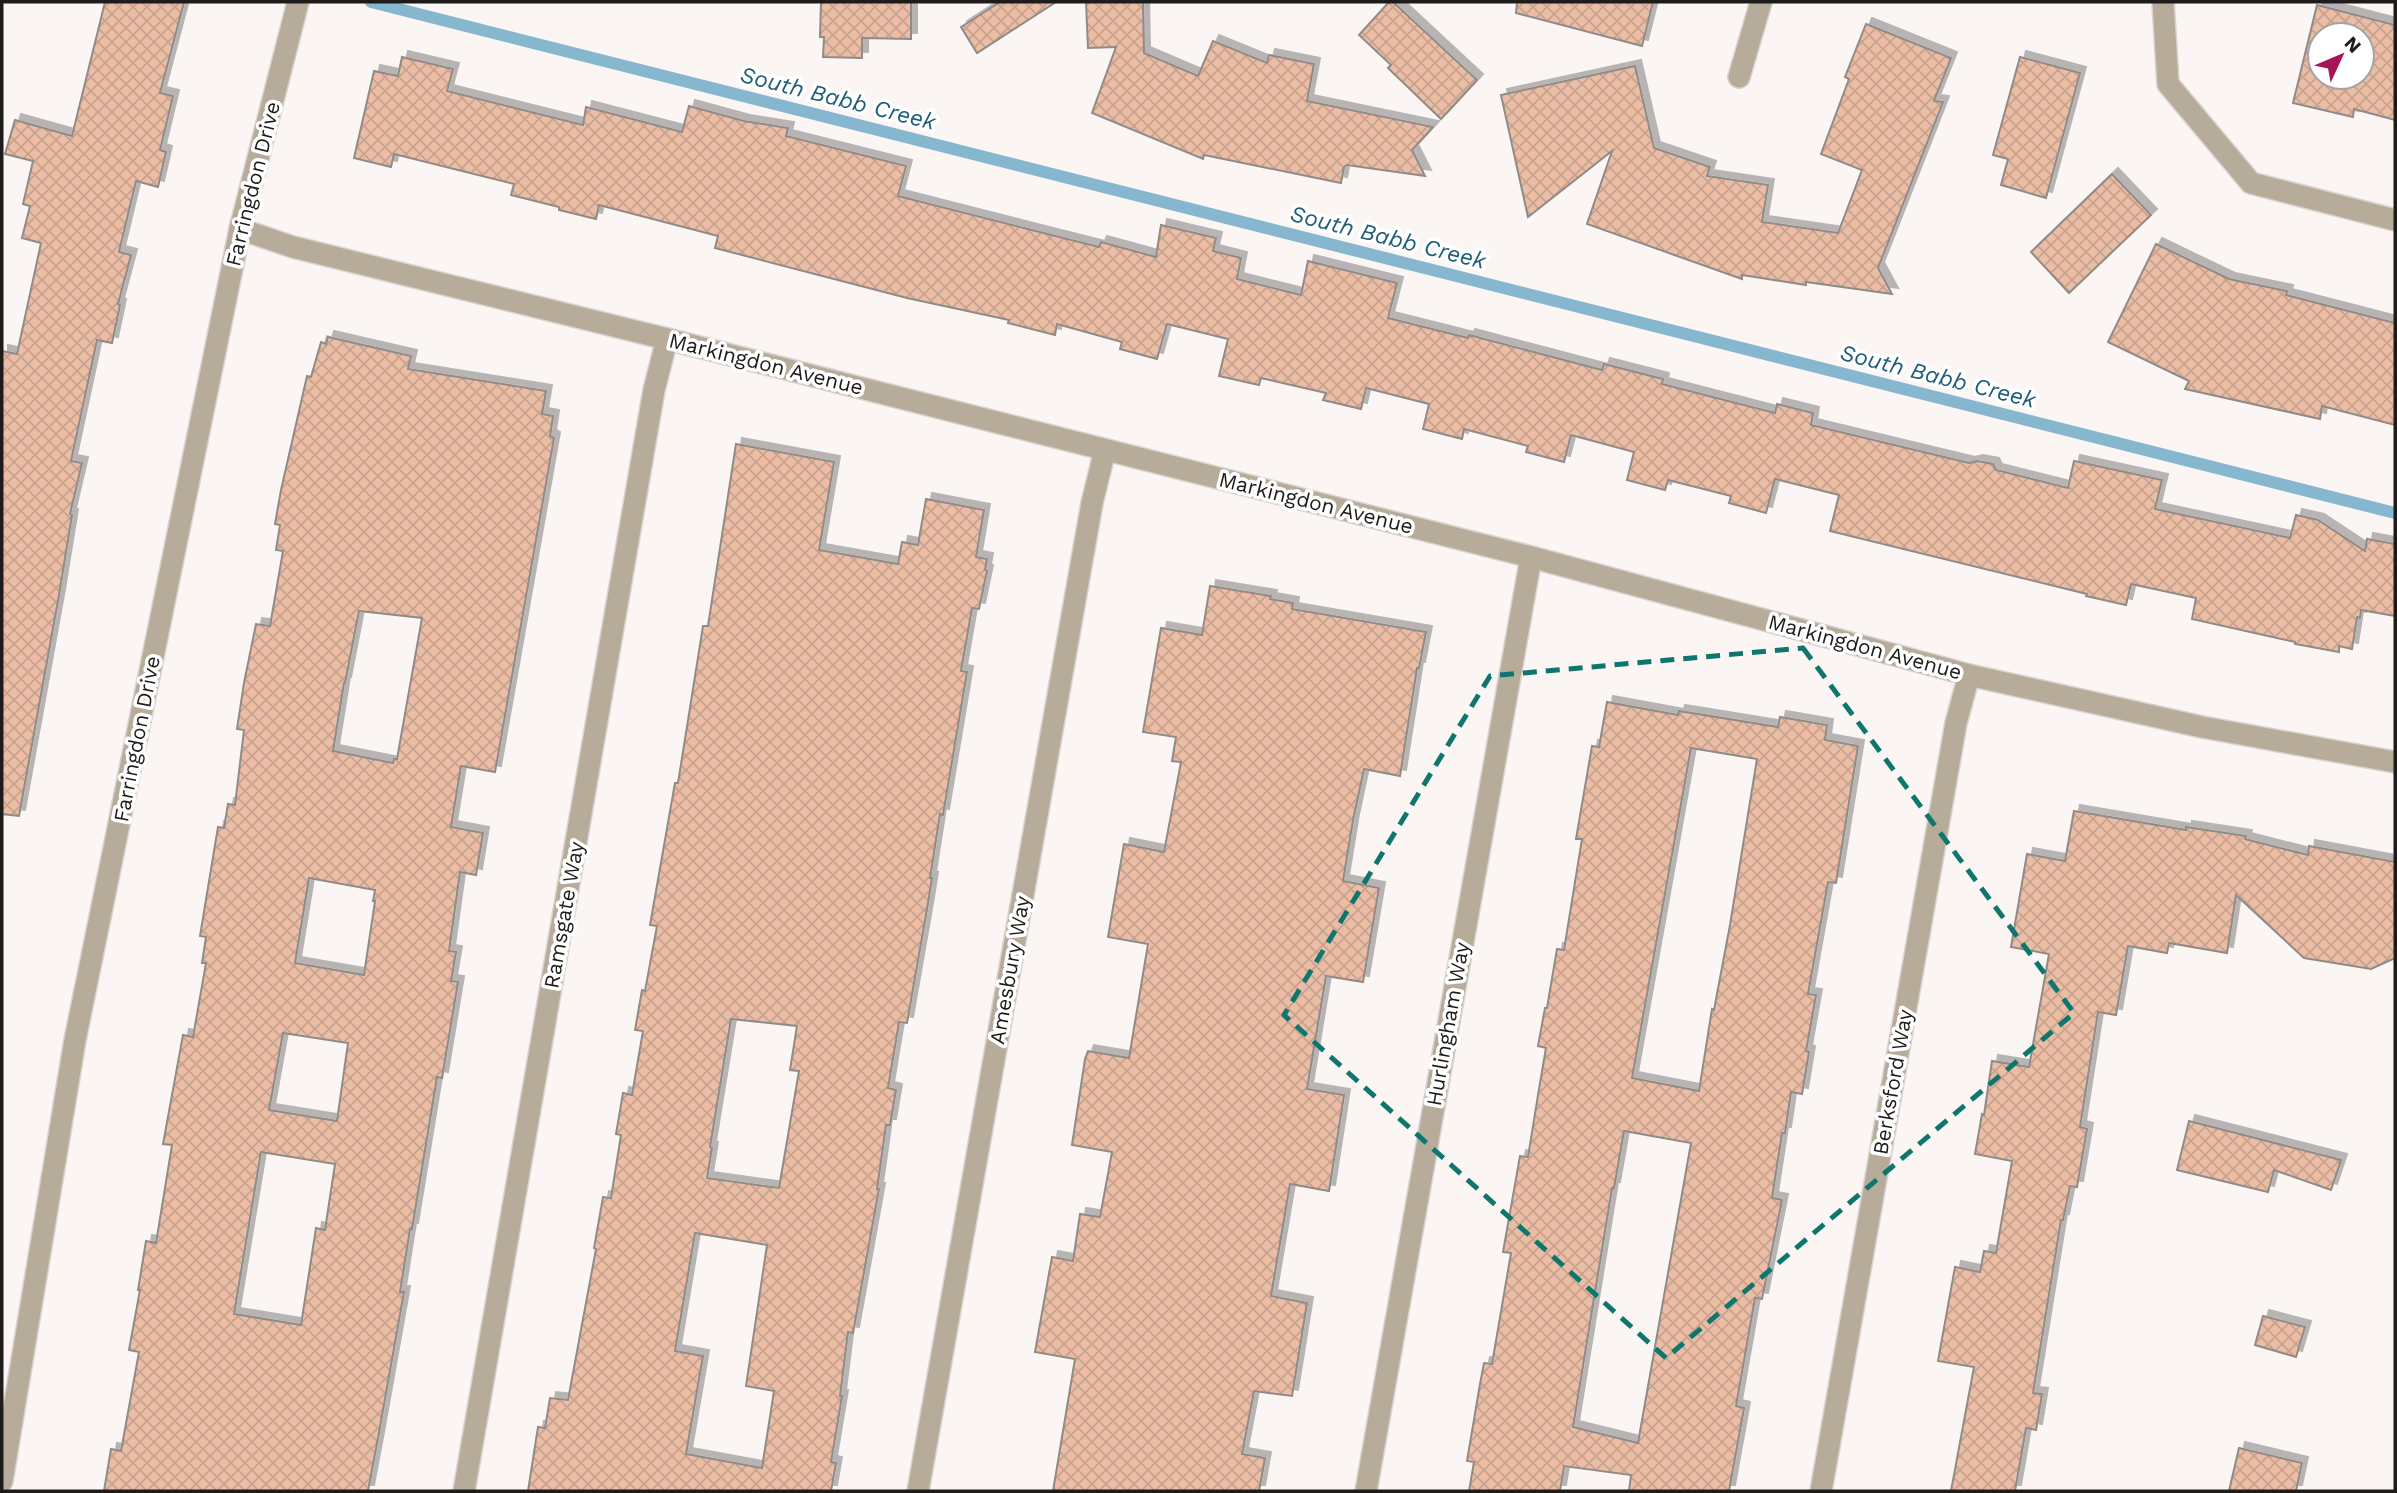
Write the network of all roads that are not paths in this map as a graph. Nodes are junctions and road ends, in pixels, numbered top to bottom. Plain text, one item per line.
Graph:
1 (298, 2) edge
2 (1761, 2) edge
3 (2163, 2) edge
4 (1739, 77) dead end
5 (2395, 220) edge
6 (240, 229) junction
7 (667, 339) junction
8 (1105, 450) junction
9 (1531, 557) junction
10 (1969, 675) junction
11 (2395, 762) edge
12 (2, 1481) edge
13 (464, 1491) edge
14 (918, 1491) edge
15 (1366, 1491) edge
16 (1821, 1491) edge

1 - 6 street, Farringdon Drive
2 - 4 street
3 - 5 street
6 - 7 street, Markingdon Avenue
6 - 12 street, Farringdon Drive
7 - 8 street, Markingdon Avenue
7 - 13 street, Ramsgate Way
8 - 9 street, Markingdon Avenue
8 - 14 street, Amesbury Way
9 - 10 street, Markingdon Avenue
9 - 15 street, Hurlingham Way
10 - 11 street, Markingdon Avenue
10 - 16 street, Berksford Way

